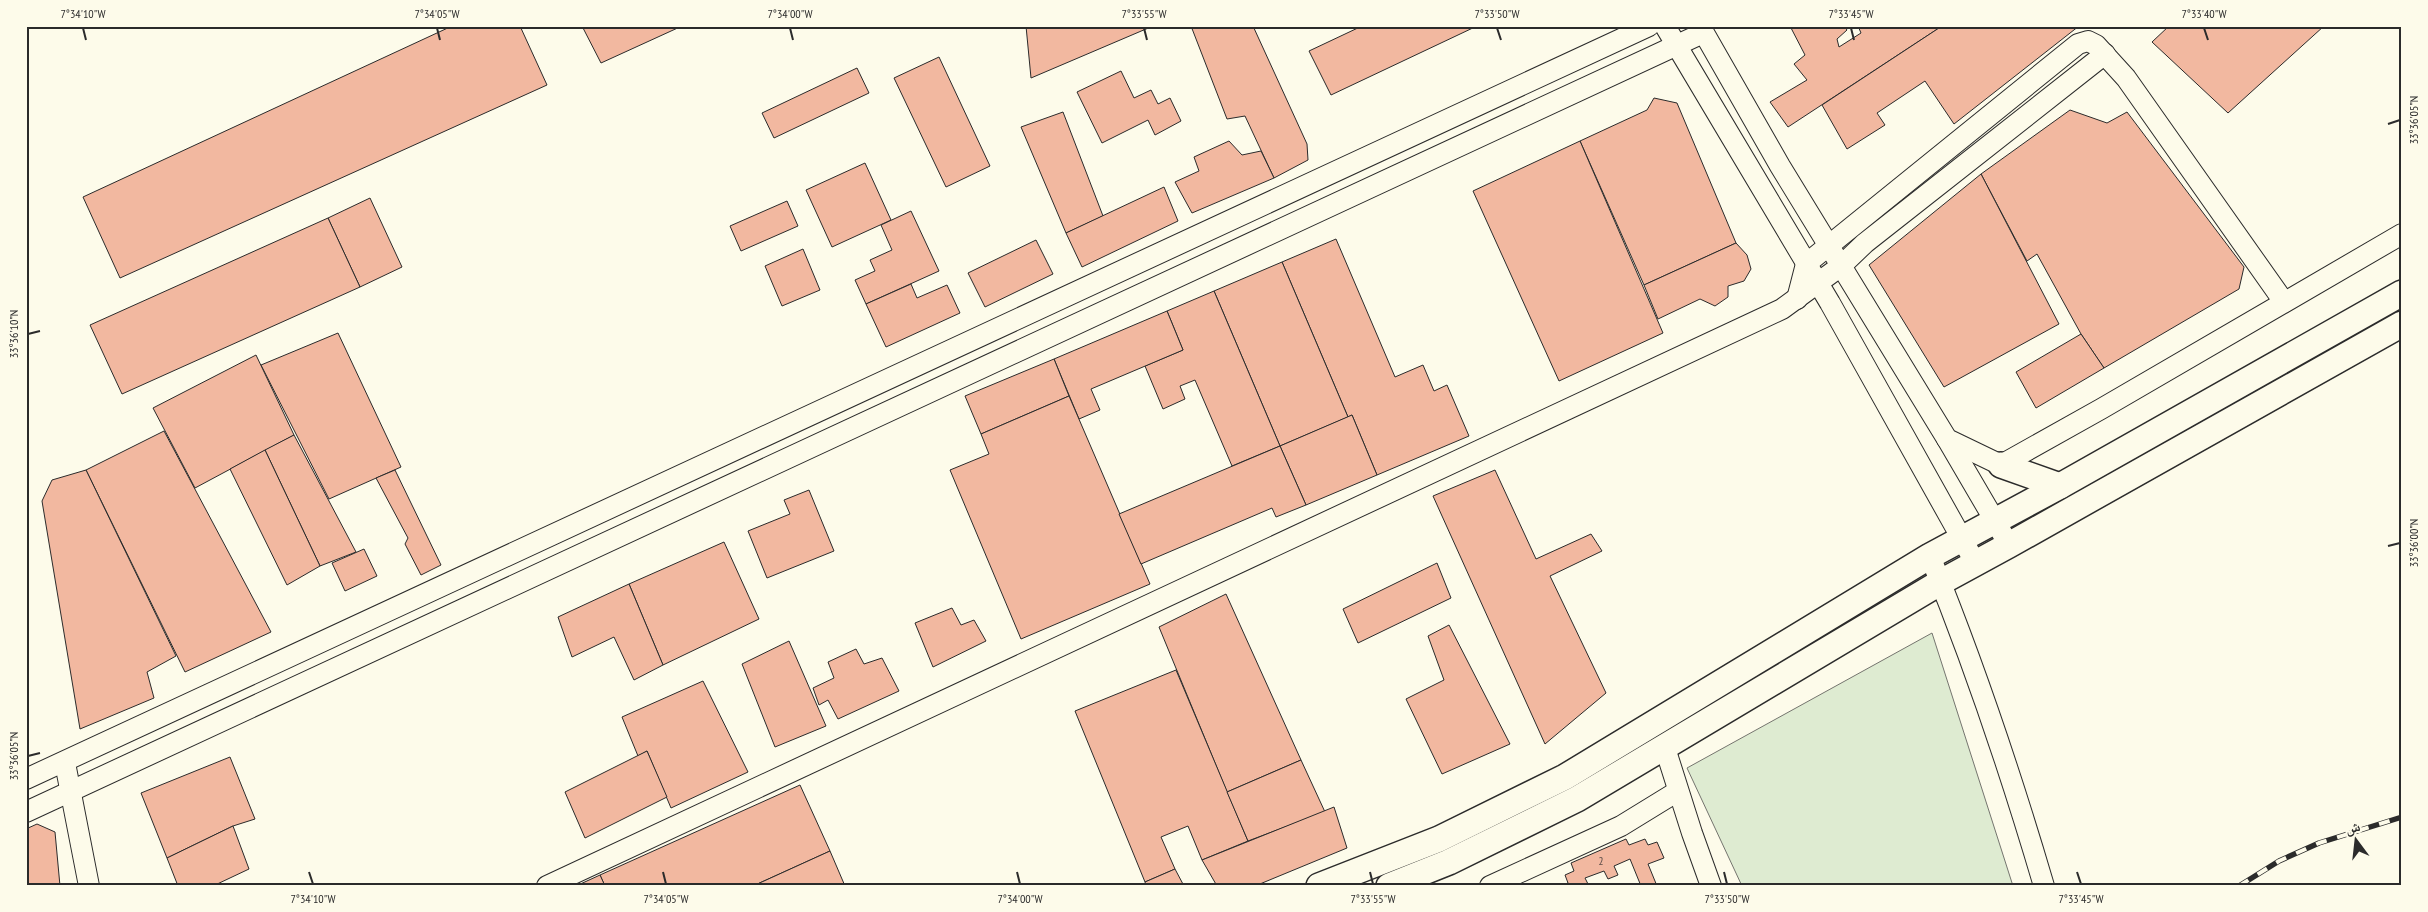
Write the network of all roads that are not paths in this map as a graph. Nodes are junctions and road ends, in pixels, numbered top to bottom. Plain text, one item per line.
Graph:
1 (1648, 26) edge
2 (1664, 26) edge
3 (1701, 30) edge
4 (1676, 46) junction
5 (2105, 54) junction
6 (1743, 103) junction
7 (1718, 116) junction
8 (2402, 234) edge
9 (1828, 245) junction
10 (1806, 264) junction
11 (1841, 266) junction
12 (1108, 277) junction
13 (1818, 284) junction
14 (2402, 293) edge
15 (1797, 299) junction
16 (2284, 302) junction
17 (1121, 305) junction
18 (2402, 324) edge
19 (1947, 439) junction
20 (2001, 465) junction
21 (2060, 486) junction
22 (1996, 521) junction
23 (1962, 539) junction
24 (2010, 545) junction
25 (1930, 556) junction
26 (1976, 564) junction
27 (1941, 582) junction
28 (1665, 748) junction
29 (65, 763) junction
30 (26, 779) edge
31 (1678, 791) junction
32 (72, 792) junction
33 (26, 812) edge
34 (89, 886) edge
35 (547, 886) edge
36 (1319, 886) edge
37 (1389, 886) edge
38 (1490, 886) edge
39 (1711, 886) edge
40 (2044, 886) edge

1 - 12 street
2 - 4 street
3 - 4 street
3 - 6 street
4 - 7 street
4 - 17 street
5 - 9 street
5 - 11 street
5 - 16 street
6 - 7 street
6 - 9 street
7 - 10 street
8 - 16 street
9 - 10 street
9 - 11 street
10 - 13 street
10 - 15 street
11 - 13 street
11 - 19 street
12 - 17 street
12 - 29 street
13 - 15 street
13 - 23 street
14 - 21 main road
15 - 35 street
16 - 20 street
17 - 32 street
18 - 24 main road
19 - 20 street
19 - 22 street
20 - 21 main road
21 - 22 main road
22 - 23 main road
22 - 24 street
23 - 25 main road
23 - 26 street
24 - 26 main road
25 - 27 street
25 - 36 main road
26 - 27 main road
27 - 28 main road
27 - 40 street
28 - 31 street
28 - 37 main road
29 - 30 street
29 - 32 street
31 - 38 street
31 - 39 street
32 - 33 street
32 - 34 street

